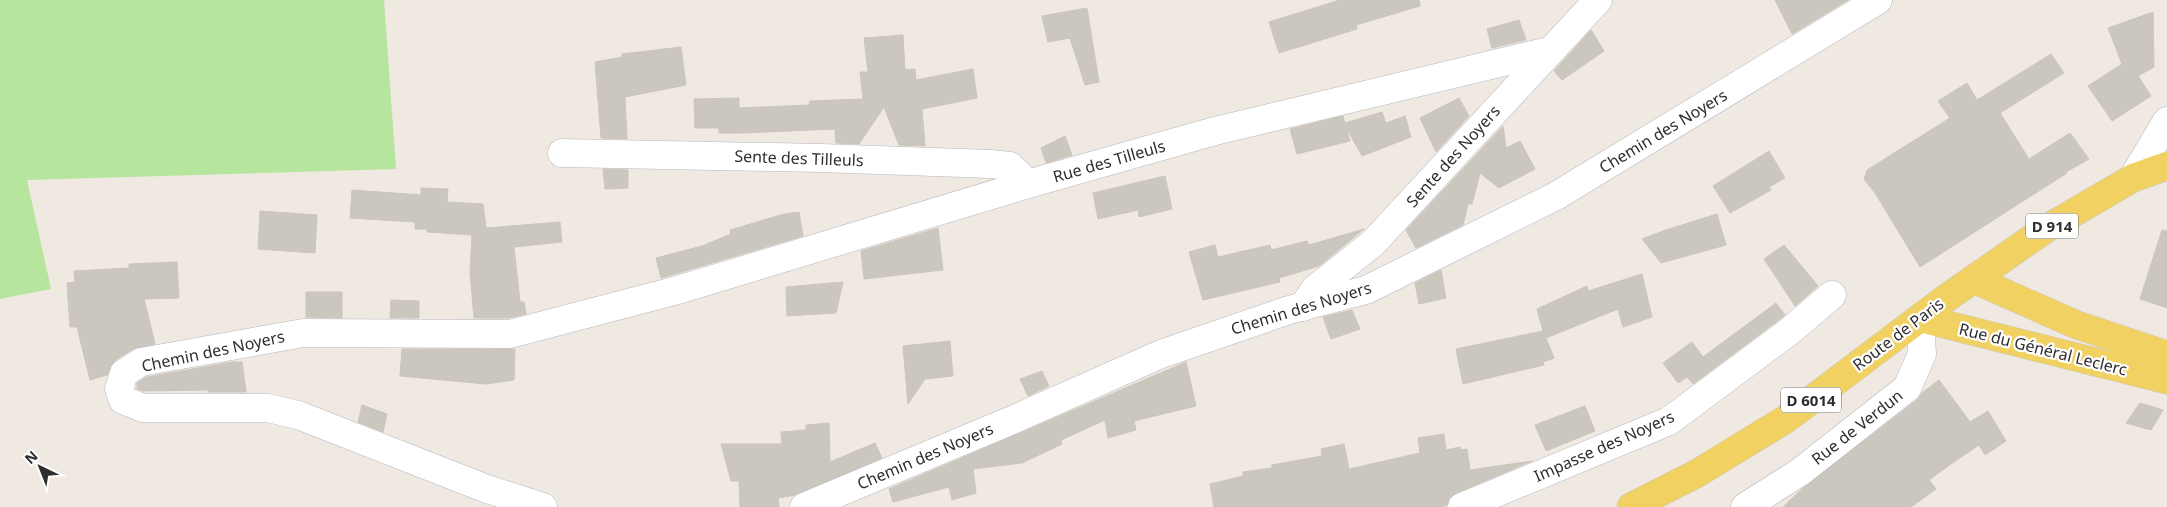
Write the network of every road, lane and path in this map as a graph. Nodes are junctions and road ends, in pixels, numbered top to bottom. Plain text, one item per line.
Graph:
1 (1598, 0) edge
2 (1878, 0) edge
3 (1549, 51) junction
4 (2167, 121) edge
5 (562, 153) dead end
6 (2167, 166) edge
7 (2133, 178) junction
8 (1028, 184) junction
9 (1973, 279) junction
10 (674, 291) joint
11 (1832, 295) dead end
12 (1945, 299) joint
13 (1302, 307) junction
14 (1920, 318) junction
15 (2167, 355) edge
16 (2167, 380) edge
17 (543, 507) edge
18 (804, 507) edge
19 (1462, 507) edge
20 (1631, 507) edge
21 (1745, 507) edge

1 - 3 street, Sente des Noyers
2 - 13 street, Chemin des Noyers
3 - 8 street, Rue des Tilleuls
3 - 13 street, Sente des Noyers
4 - 7 street
5 - 8 street, Sente des Tilleuls
6 - 7 main road, Route de Paris / D 914
7 - 9 main road, Route de Paris / D 914
8 - 10 street, Rue des Tilleuls
9 - 12 main road, Route de Paris / D 914
9 - 15 main road, Rue du Général Leclerc
10 - 17 street, Chemin des Noyers
11 - 19 street, Impasse des Noyers
12 - 14 main road, Route de Paris / D 6014
13 - 18 street, Chemin des Noyers
14 - 16 main road, Rue du Général Leclerc
14 - 20 main road, Route de Paris / D 6014
14 - 21 street, Rue de Verdun

